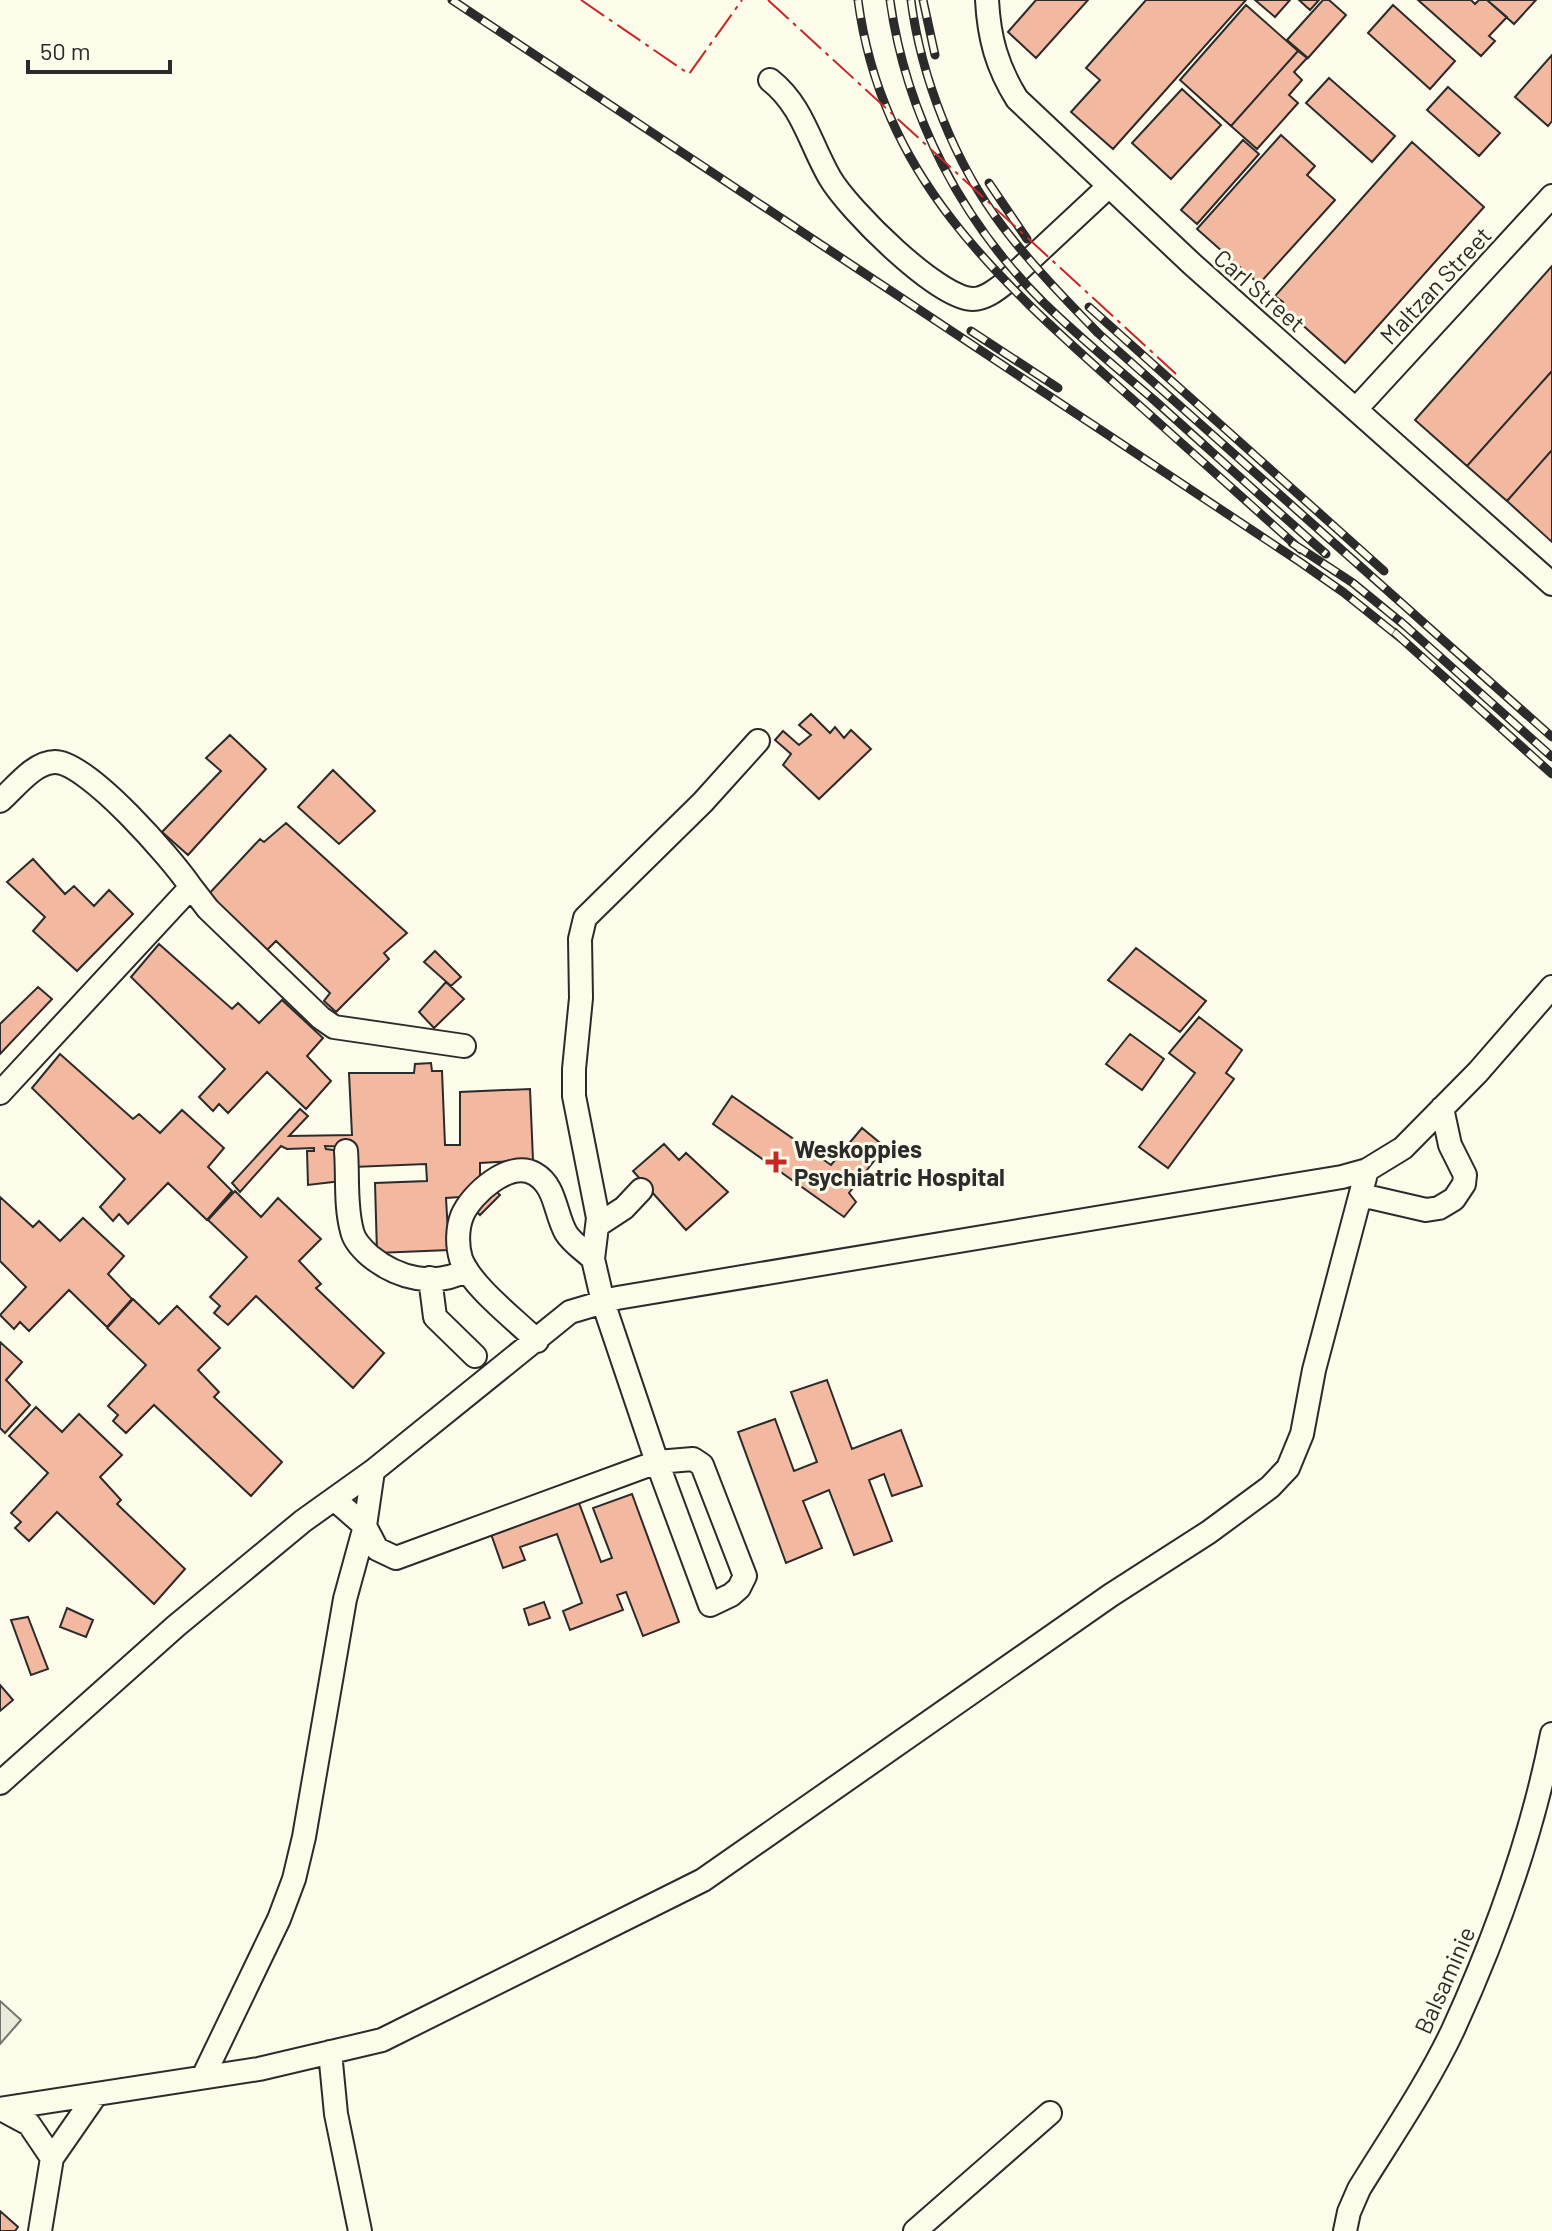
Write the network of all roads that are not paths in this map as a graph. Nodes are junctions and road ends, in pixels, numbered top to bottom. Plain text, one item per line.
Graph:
1 (987, 0) edge
2 (770, 80) dead end
3 (1109, 186) junction
4 (1552, 196) edge
5 (1356, 409) junction
6 (1552, 584) edge
7 (758, 741) dead end
8 (0, 801) edge
9 (191, 887) junction
10 (1552, 987) edge
11 (464, 1046) dead end
12 (0, 1093) edge
13 (1442, 1108) junction
14 (346, 1151) dead end
15 (1367, 1170) junction
16 (641, 1190) dead end
17 (1361, 1195) junction
18 (598, 1225) junction
19 (593, 1259) junction
20 (467, 1270) junction
21 (430, 1278) junction
22 (603, 1302) junction
23 (537, 1341) junction
24 (475, 1356) dead end
25 (657, 1462) junction
26 (373, 1471) junction
27 (334, 1499) junction
28 (365, 1526) junction
29 (1552, 1734) edge
30 (0, 1783) edge
31 (1546, 1803) edge
32 (330, 2052) junction
33 (203, 2077) junction
34 (95, 2096) junction
35 (0, 2109) edge
36 (1050, 2113) dead end
37 (52, 2158) junction
38 (40, 2231) edge
39 (360, 2231) edge
40 (915, 2231) edge
41 (1345, 2231) edge

1 - 3 street, Carl Street
2 - 3 street
3 - 5 street, Carl Street
4 - 5 street, Maltzan Street
5 - 6 street, Carl Street
7 - 18 street
8 - 9 street
9 - 11 street
9 - 12 street
10 - 13 street
13 - 15 street
13 - 17 street
14 - 21 street
15 - 17 street
15 - 22 street
16 - 18 street
17 - 32 street
18 - 19 street
19 - 20 street
19 - 22 street
20 - 21 street
20 - 23 street
21 - 24 street
22 - 23 street
22 - 25 street
23 - 26 street
25 - 25 street
25 - 28 street
26 - 27 street
26 - 28 street
27 - 28 street
27 - 30 street
28 - 33 street
29 - 31 street, Balsaminie
31 - 41 street, Balsaminie
32 - 33 street
32 - 39 street
33 - 34 street
34 - 35 street
34 - 37 street
35 - 37 street
36 - 40 street
37 - 38 street

